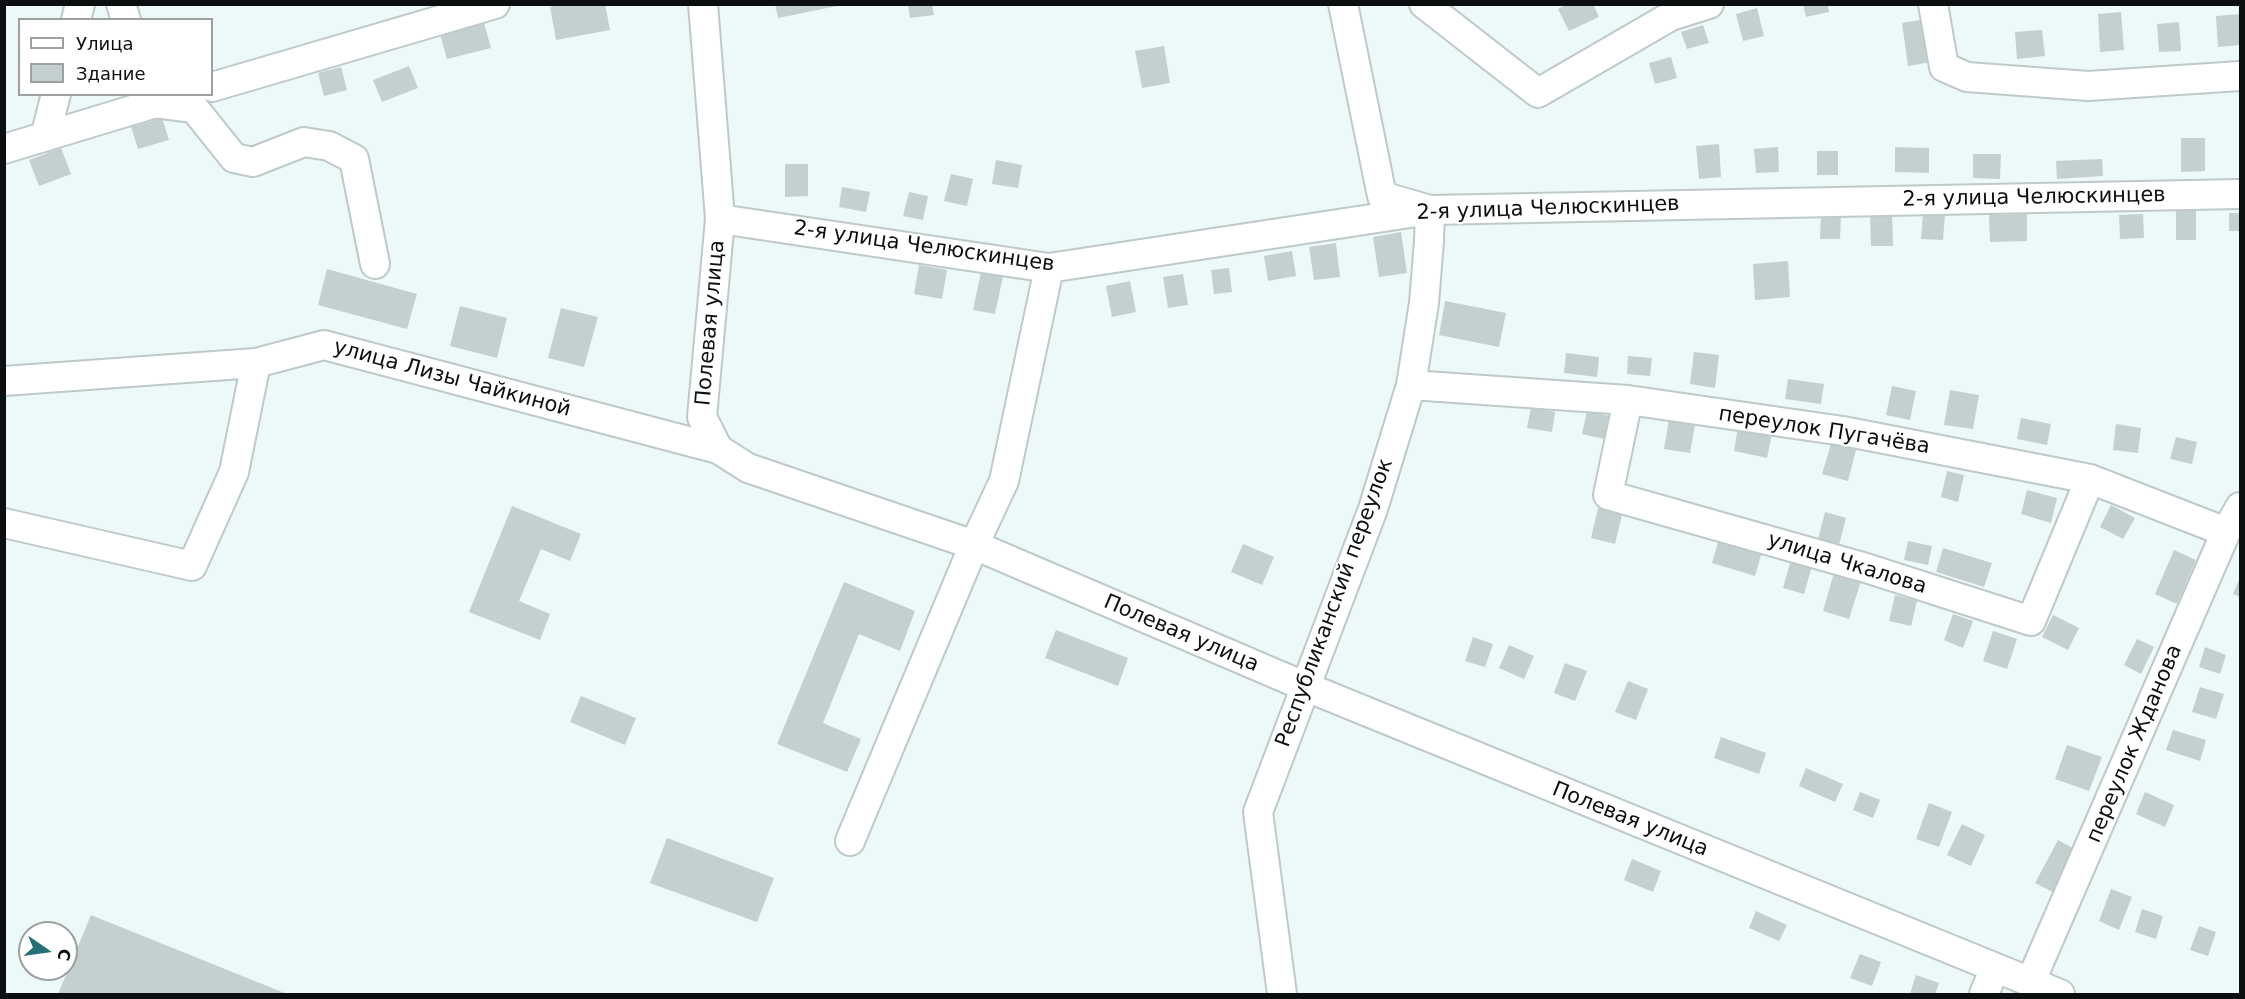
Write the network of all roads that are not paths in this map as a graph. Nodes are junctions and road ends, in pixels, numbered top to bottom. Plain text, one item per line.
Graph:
1 (495, 4) edge
2 (704, 4) edge
3 (1343, 4) edge
4 (1424, 4) edge
5 (1709, 4) edge
6 (1932, 4) edge
7 (2241, 76) edge
8 (213, 87) edge
9 (55, 96) edge
10 (172, 96) edge
11 (153, 99) edge
12 (45, 137) junction
13 (4, 149) edge
14 (2241, 194) edge
15 (1430, 210) junction
16 (720, 219) junction
17 (375, 264) dead end
18 (1049, 268) junction
19 (256, 363) junction
20 (4, 381) edge
21 (1411, 385) junction
22 (1628, 400) junction
23 (718, 448) junction
24 (2090, 479) junction
25 (2241, 507) edge
26 (4, 523) edge
27 (2226, 532) junction
28 (974, 545) junction
29 (1304, 686) junction
30 (850, 840) dead end
31 (1995, 969) junction
32 (2030, 982) junction
33 (1282, 994) edge
34 (1984, 994) edge
35 (2060, 994) edge

1 - 8 street
2 - 16 street, Полевая улица
3 - 15 street
4 - 5 street
6 - 7 street
9 - 12 street
10 - 11 street
11 - 12 street
11 - 17 street
12 - 13 street
14 - 15 street, 2-я улица Челюскинцев
15 - 18 street, 2-я улица Челюскинцев
15 - 21 street, Республиканский переулок
16 - 18 street, 2-я улица Челюскинцев
16 - 23 street, Полевая улица
18 - 28 street
19 - 20 street, улица Лизы Чайкиной
19 - 23 street, улица Лизы Чайкиной
19 - 26 street
21 - 22 street, переулок Пугачёва
21 - 29 street, Республиканский переулок
22 - 24 street, переулок Пугачёва
22 - 24 street, улица Чкалова
23 - 28 street, Полевая улица
24 - 27 street, переулок Пугачёва
25 - 27 street, переулок Жданова
27 - 32 street, переулок Жданова
28 - 29 street, Полевая улица
28 - 30 street
29 - 31 street, Полевая улица
29 - 33 street, Республиканский переулок
31 - 32 street, Полевая улица
31 - 34 street
32 - 35 street, Полевая улица

